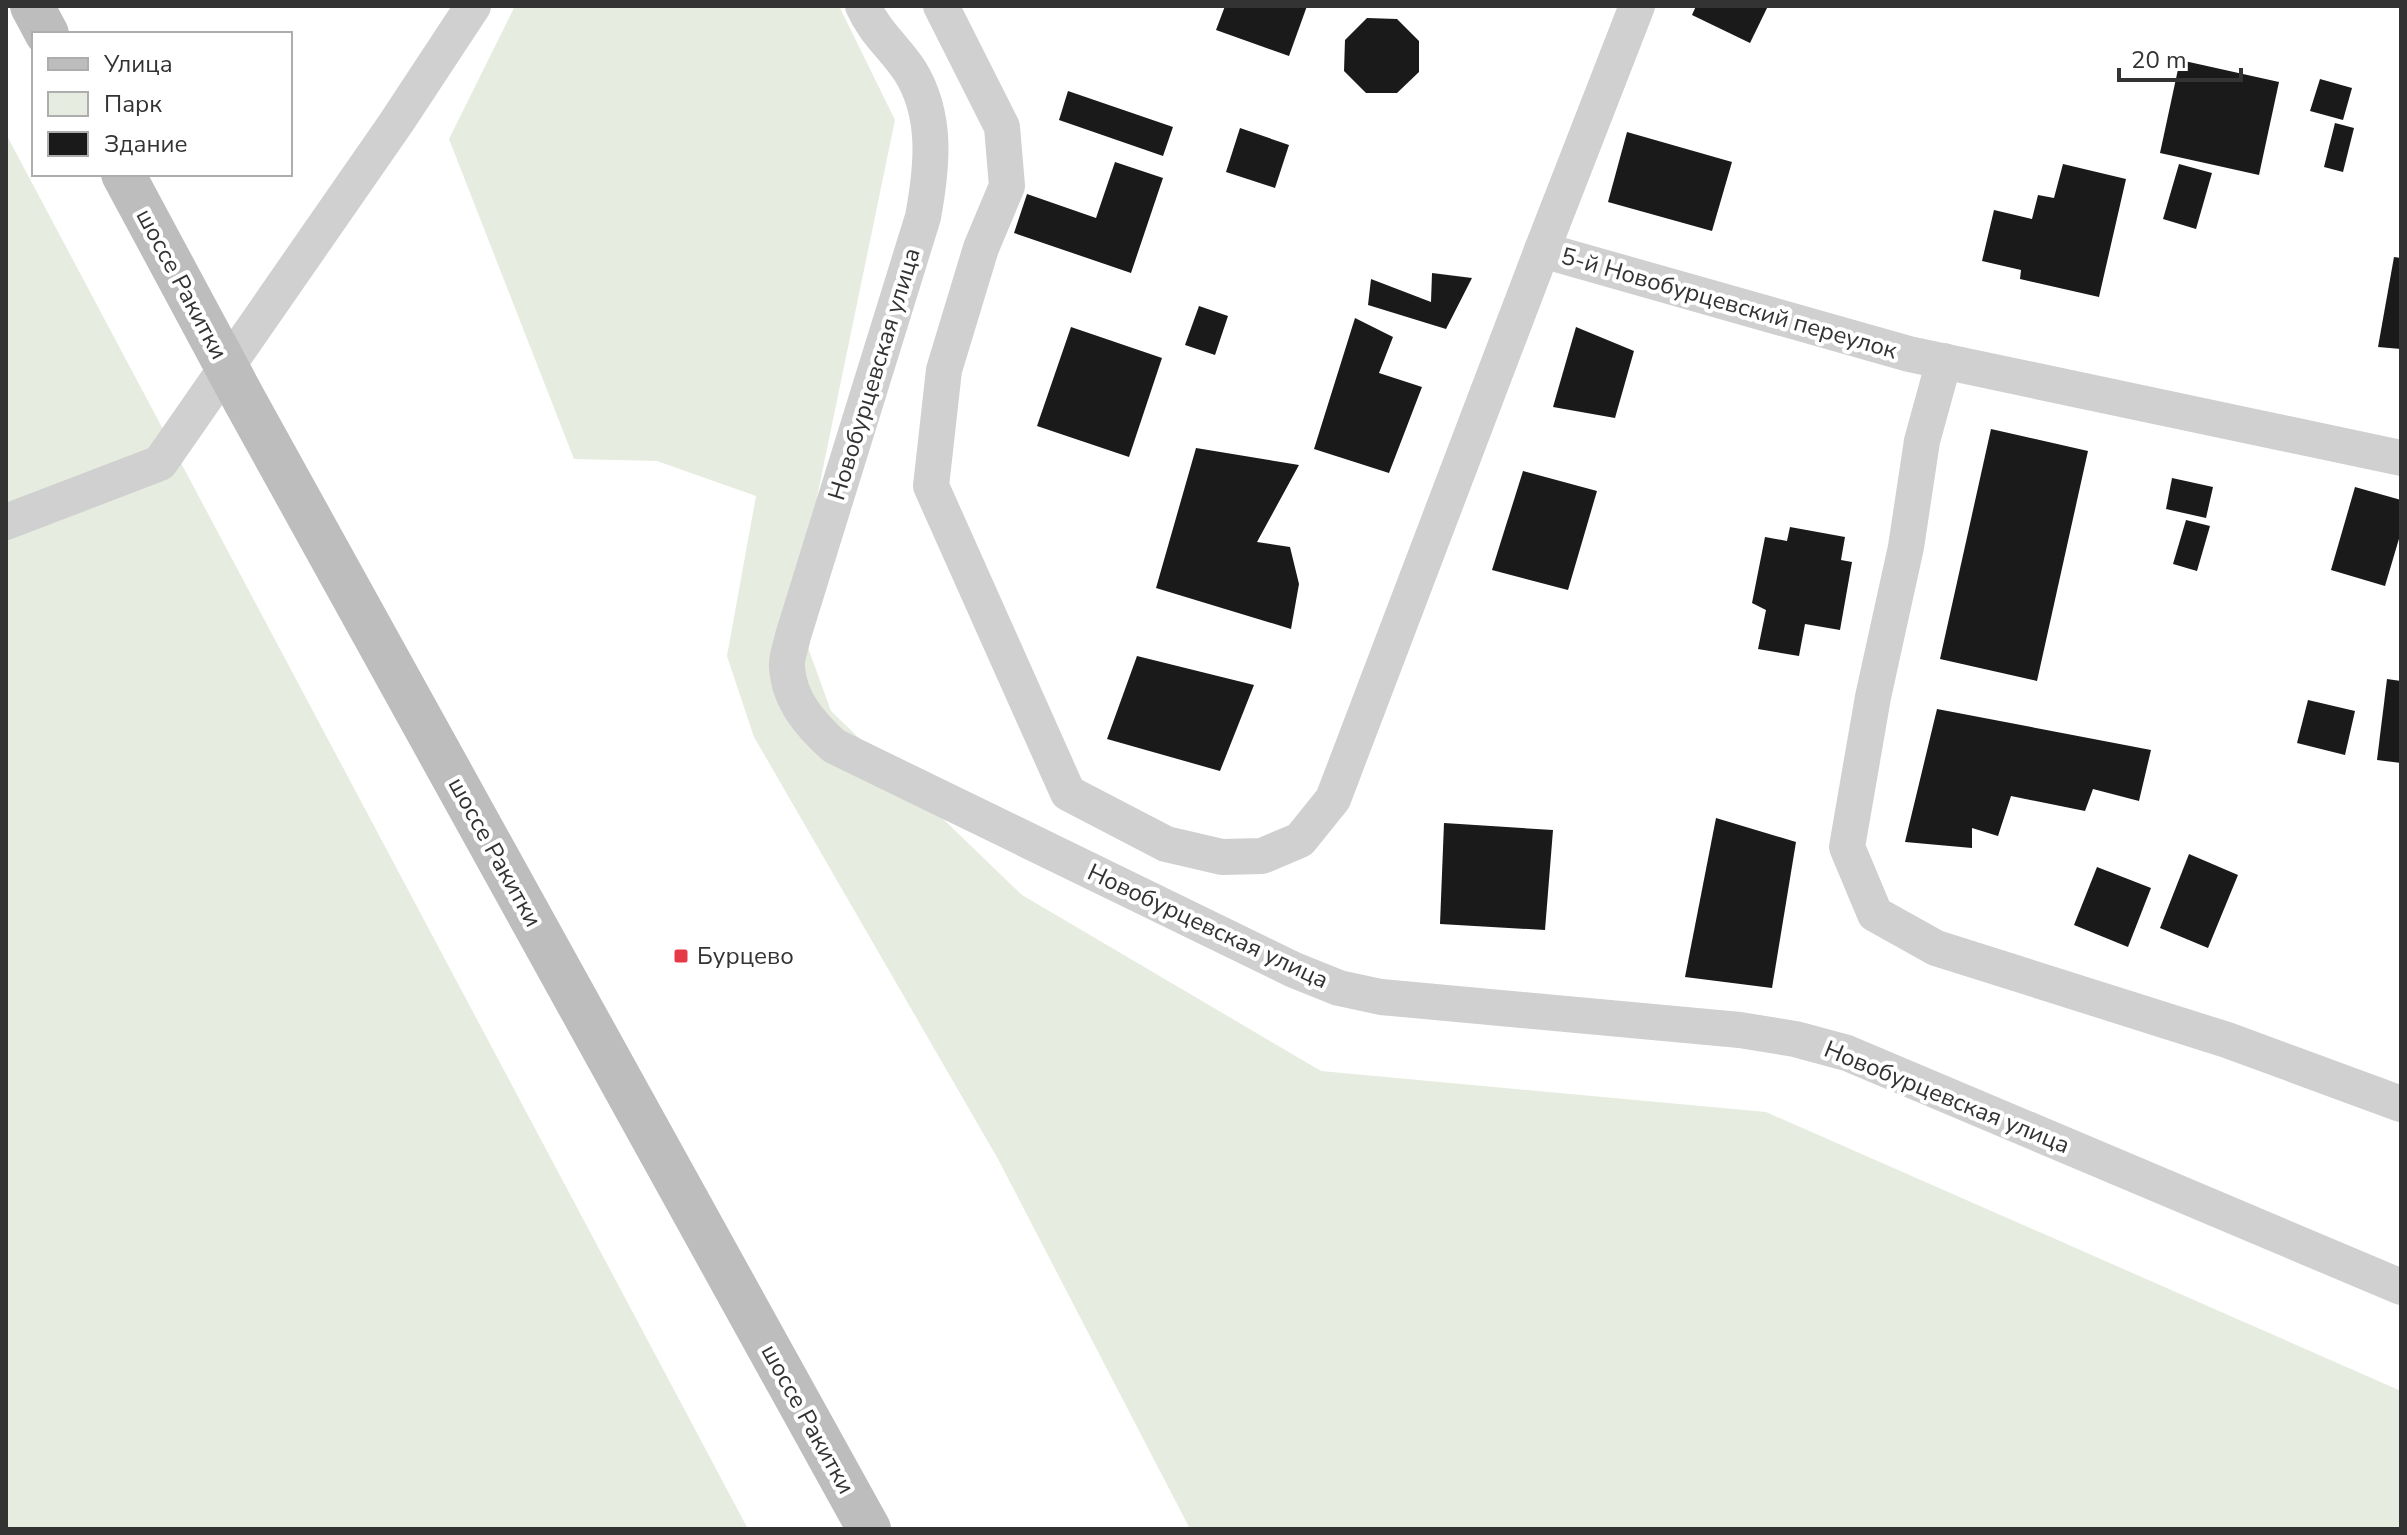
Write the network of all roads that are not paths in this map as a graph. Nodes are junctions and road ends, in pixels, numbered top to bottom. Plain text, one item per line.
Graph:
1 (32, 6) edge
2 (473, 6) edge
3 (863, 6) edge
4 (941, 6) edge
5 (1637, 6) edge
6 (46, 32) edge
7 (124, 176) edge
8 (1542, 250) junction
9 (1944, 361) junction
10 (227, 367) junction
11 (2401, 458) edge
12 (6, 522) edge
13 (2401, 1104) edge
14 (2401, 1287) edge
15 (869, 1529) edge

1 - 6 main road
2 - 10 street
3 - 14 street, Новобурцевская улица
4 - 8 street, 5-й Новобурцевский переулок
5 - 8 street
7 - 10 main road, шоссе Ракитки
8 - 9 street, 5-й Новобурцевский переулок
9 - 11 street, 5-й Новобурцевский переулок
9 - 13 street
10 - 12 street
10 - 15 main road, шоссе Ракитки

